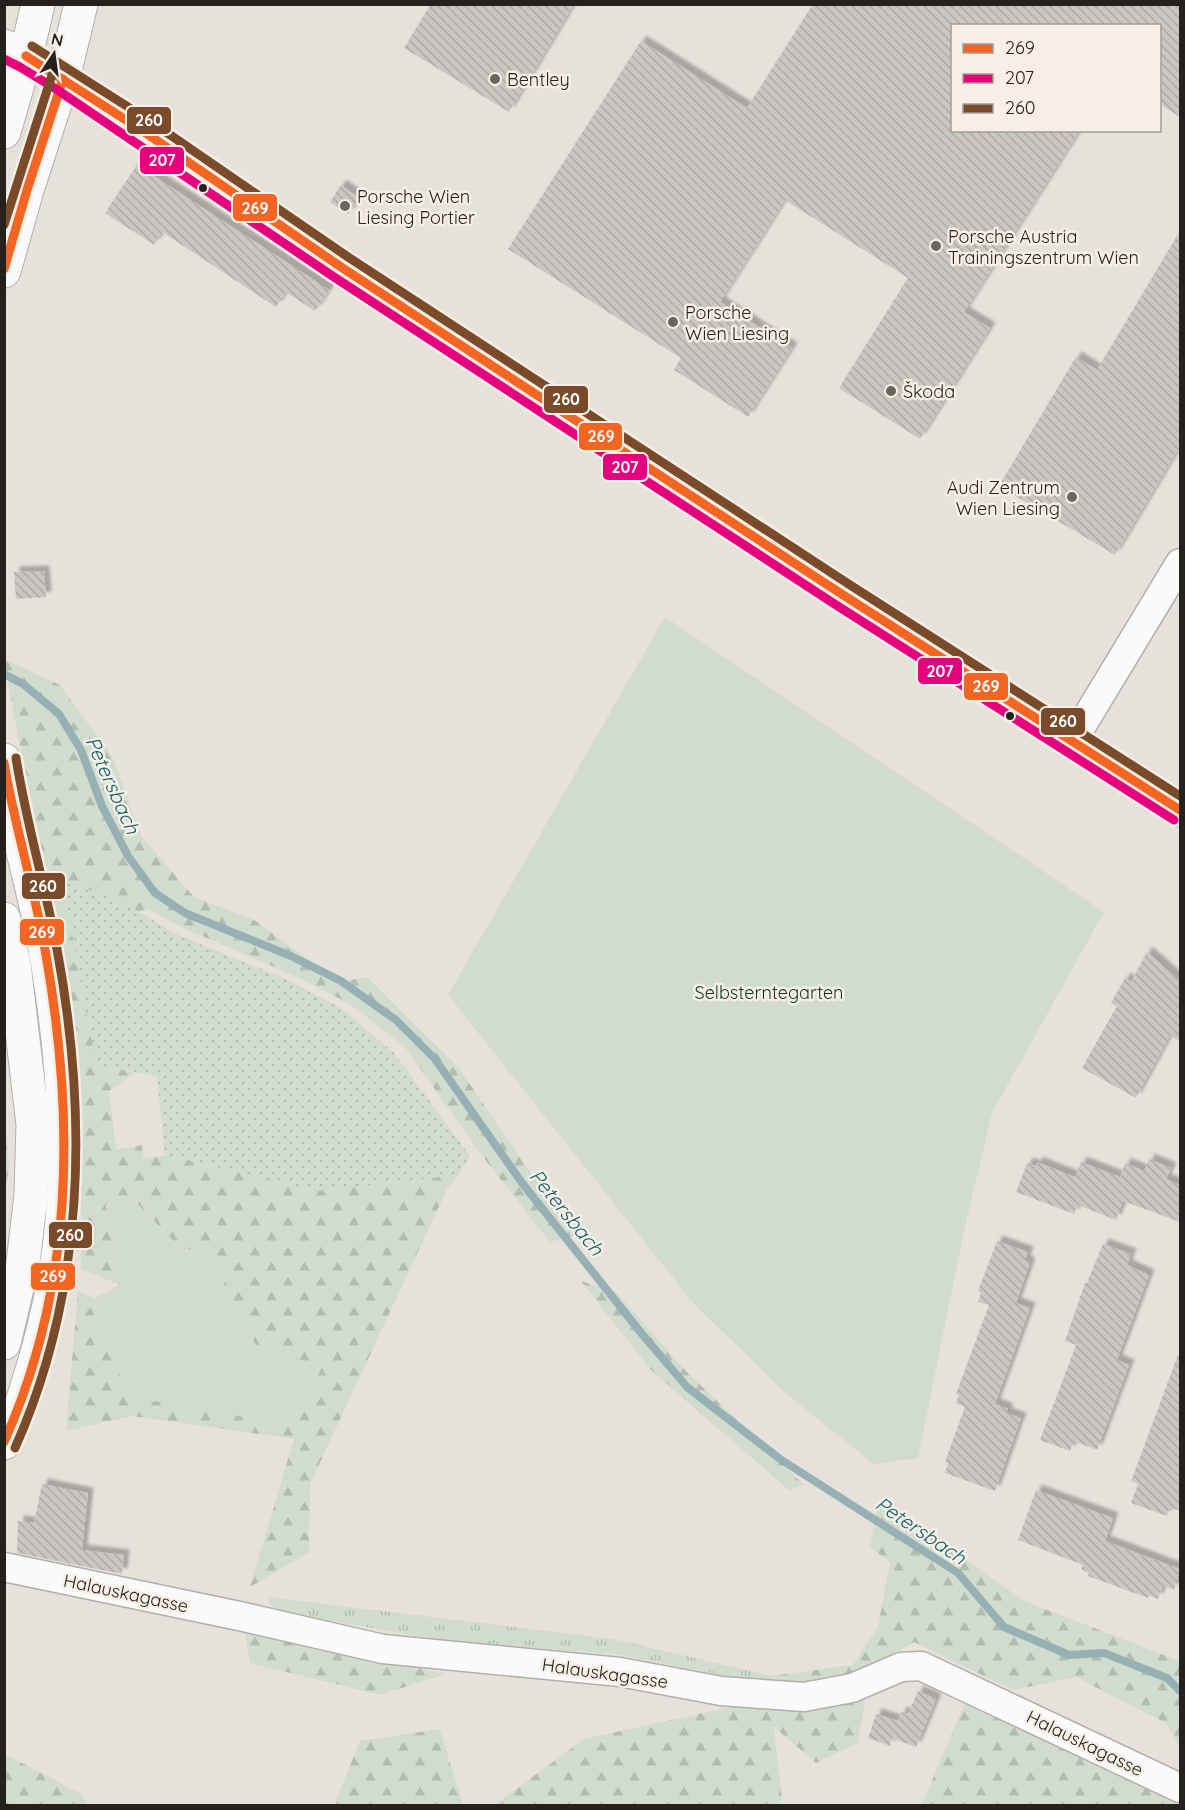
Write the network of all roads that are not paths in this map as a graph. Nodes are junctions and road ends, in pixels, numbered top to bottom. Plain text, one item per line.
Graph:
1 (38, 4) edge
2 (81, 4) edge
3 (15, 51) edge
4 (63, 79) junction
5 (4, 132) edge
6 (4, 272) edge
7 (1180, 563) edge
8 (1073, 740) junction
9 (4, 759) edge
10 (1180, 810) edge
11 (4, 919) edge
12 (4, 1343) edge
13 (4, 1443) edge
14 (4, 1567) edge
15 (1180, 1788) edge

1 - 3 main road
2 - 4 main road
3 - 4 main road
3 - 5 main road
4 - 6 main road
4 - 8 main road
7 - 8 street
8 - 10 main road
9 - 13 main road
11 - 12 main road
14 - 15 street, Halauskagasse

